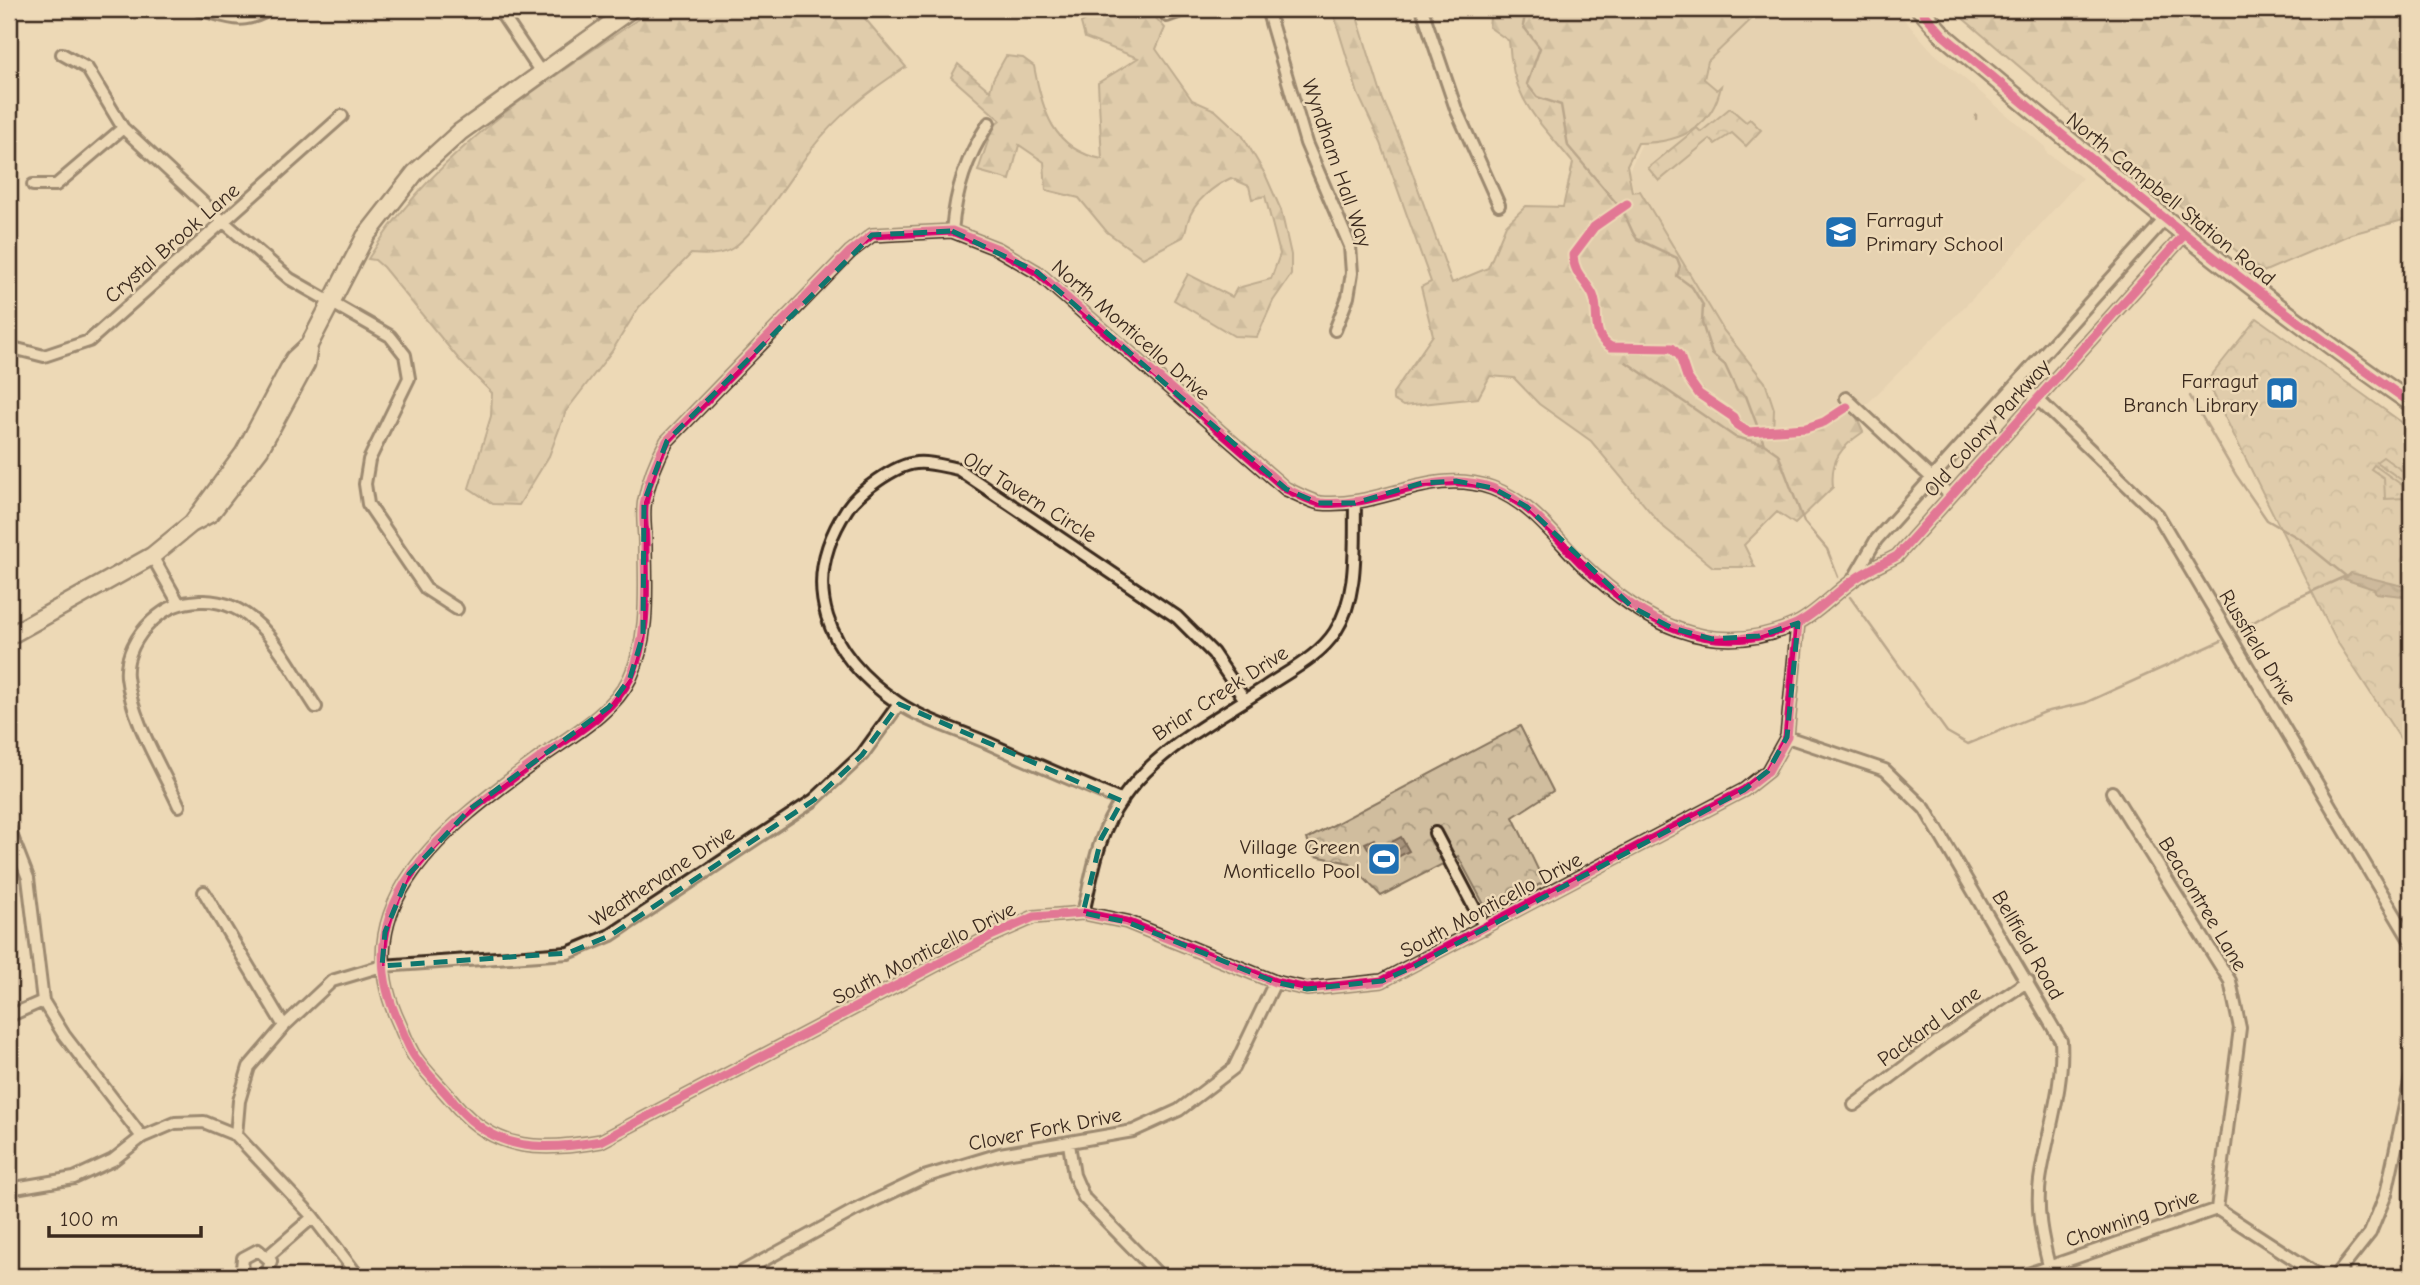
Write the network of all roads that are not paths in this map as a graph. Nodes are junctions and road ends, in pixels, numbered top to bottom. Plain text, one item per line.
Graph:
1 (198, 9) edge
2 (270, 9) edge
3 (493, 9) edge
4 (631, 9) edge
5 (1187, 9) edge
6 (1267, 9) edge
7 (1422, 9) edge
8 (1920, 9) edge
9 (1167, 16) dead end
10 (62, 54) dead end
11 (542, 74) junction
12 (342, 116) dead end
13 (989, 123) dead end
14 (123, 128) junction
15 (33, 185) dead end
16 (1499, 205) dead end
17 (2164, 220) junction
18 (225, 223) junction
19 (952, 231) junction
20 (2184, 235) junction
21 (331, 301) junction
22 (1335, 330) dead end
23 (9, 347) edge
24 (2019, 381) junction
25 (1846, 398) dead end
26 (2037, 400) junction
27 (2411, 403) edge
28 (1932, 478) junction
29 (1950, 495) junction
30 (1355, 503) junction
31 (152, 556) junction
32 (1853, 580) junction
33 (178, 602) junction
34 (457, 609) dead end
35 (1798, 623) junction
36 (9, 636) edge
37 (1245, 700) junction
38 (899, 704) junction
39 (316, 707) dead end
40 (1787, 737) junction
41 (2112, 792) dead end
42 (1122, 801) junction
43 (179, 806) dead end
44 (9, 829) edge
45 (1434, 832) dead end
46 (204, 892) dead end
47 (1083, 913) junction
48 (1485, 928) junction
49 (2411, 942) edge
50 (383, 966) junction
51 (2028, 981) junction
52 (1275, 982) junction
53 (43, 1001) junction
54 (9, 1016) edge
55 (284, 1026) junction
56 (2411, 1078) edge
57 (1854, 1105) dead end
58 (2408, 1114) edge
59 (236, 1135) junction
60 (142, 1137) junction
61 (1069, 1144) junction
62 (9, 1189) edge
63 (2217, 1209) junction
64 (313, 1217) junction
65 (268, 1256) junction
66 (2049, 1266) junction
67 (246, 1276) edge
68 (266, 1276) edge
69 (358, 1276) edge
70 (735, 1276) edge
71 (1159, 1276) edge
72 (2022, 1276) edge
73 (2320, 1276) edge
74 (2336, 1276) edge

1 - 2 street
3 - 11 street
4 - 11 street
5 - 9 street
6 - 22 street, Wyndham Hall Way
7 - 16 street
8 - 17 street, North Campbell Station Road
10 - 14 street
11 - 21 street
12 - 18 street, Crystal Brook Lane
13 - 19 street
14 - 15 street
14 - 18 street
17 - 20 street, North Campbell Station Road
17 - 24 street, Old Colony Parkway
18 - 21 street
18 - 23 street, Crystal Brook Lane
19 - 30 street, North Monticello Drive
19 - 50 street, North Monticello Drive
20 - 26 street, Old Colony Parkway
20 - 27 street, North Campbell Station Road
21 - 31 street
21 - 34 street
24 - 26 street, Russfield Drive
24 - 28 street, Old Colony Parkway
25 - 28 street
26 - 29 street, Old Colony Parkway
26 - 49 street, Russfield Drive
28 - 29 street
28 - 32 street, Old Colony Parkway
29 - 32 street, Old Colony Parkway
30 - 35 street, North Monticello Drive
30 - 37 street, Briar Creek Drive
31 - 33 street
31 - 36 street
32 - 35 street, Old Colony Parkway
33 - 39 street
33 - 43 street
35 - 40 street, South Monticello Drive
37 - 38 street, Old Tavern Circle
37 - 42 street, Briar Creek Drive
38 - 42 street, Old Tavern Circle
38 - 50 street, Weathervane Drive
40 - 48 street, South Monticello Drive
40 - 51 street, Bellfield Road
41 - 63 street, Beacontree Lane
42 - 47 street, Briar Creek Drive
44 - 53 street
45 - 48 street
46 - 55 street
47 - 50 street, South Monticello Drive
47 - 52 street, South Monticello Drive
48 - 52 street, South Monticello Drive
50 - 55 street, Weathervane Drive
51 - 57 street, Packard Lane
51 - 66 street, Bellfield Road
52 - 61 street, Clover Fork Drive
53 - 54 street
53 - 60 street
55 - 59 street, Weathervane Drive
56 - 58 street
58 - 74 street
59 - 60 street
59 - 64 street
60 - 62 street
61 - 70 street, Clover Fork Drive
61 - 71 street
63 - 66 street, Chowning Drive
63 - 73 street, Chowning Drive
64 - 65 street
64 - 69 street
65 - 67 street
65 - 68 street
66 - 72 street, Chowning Drive

